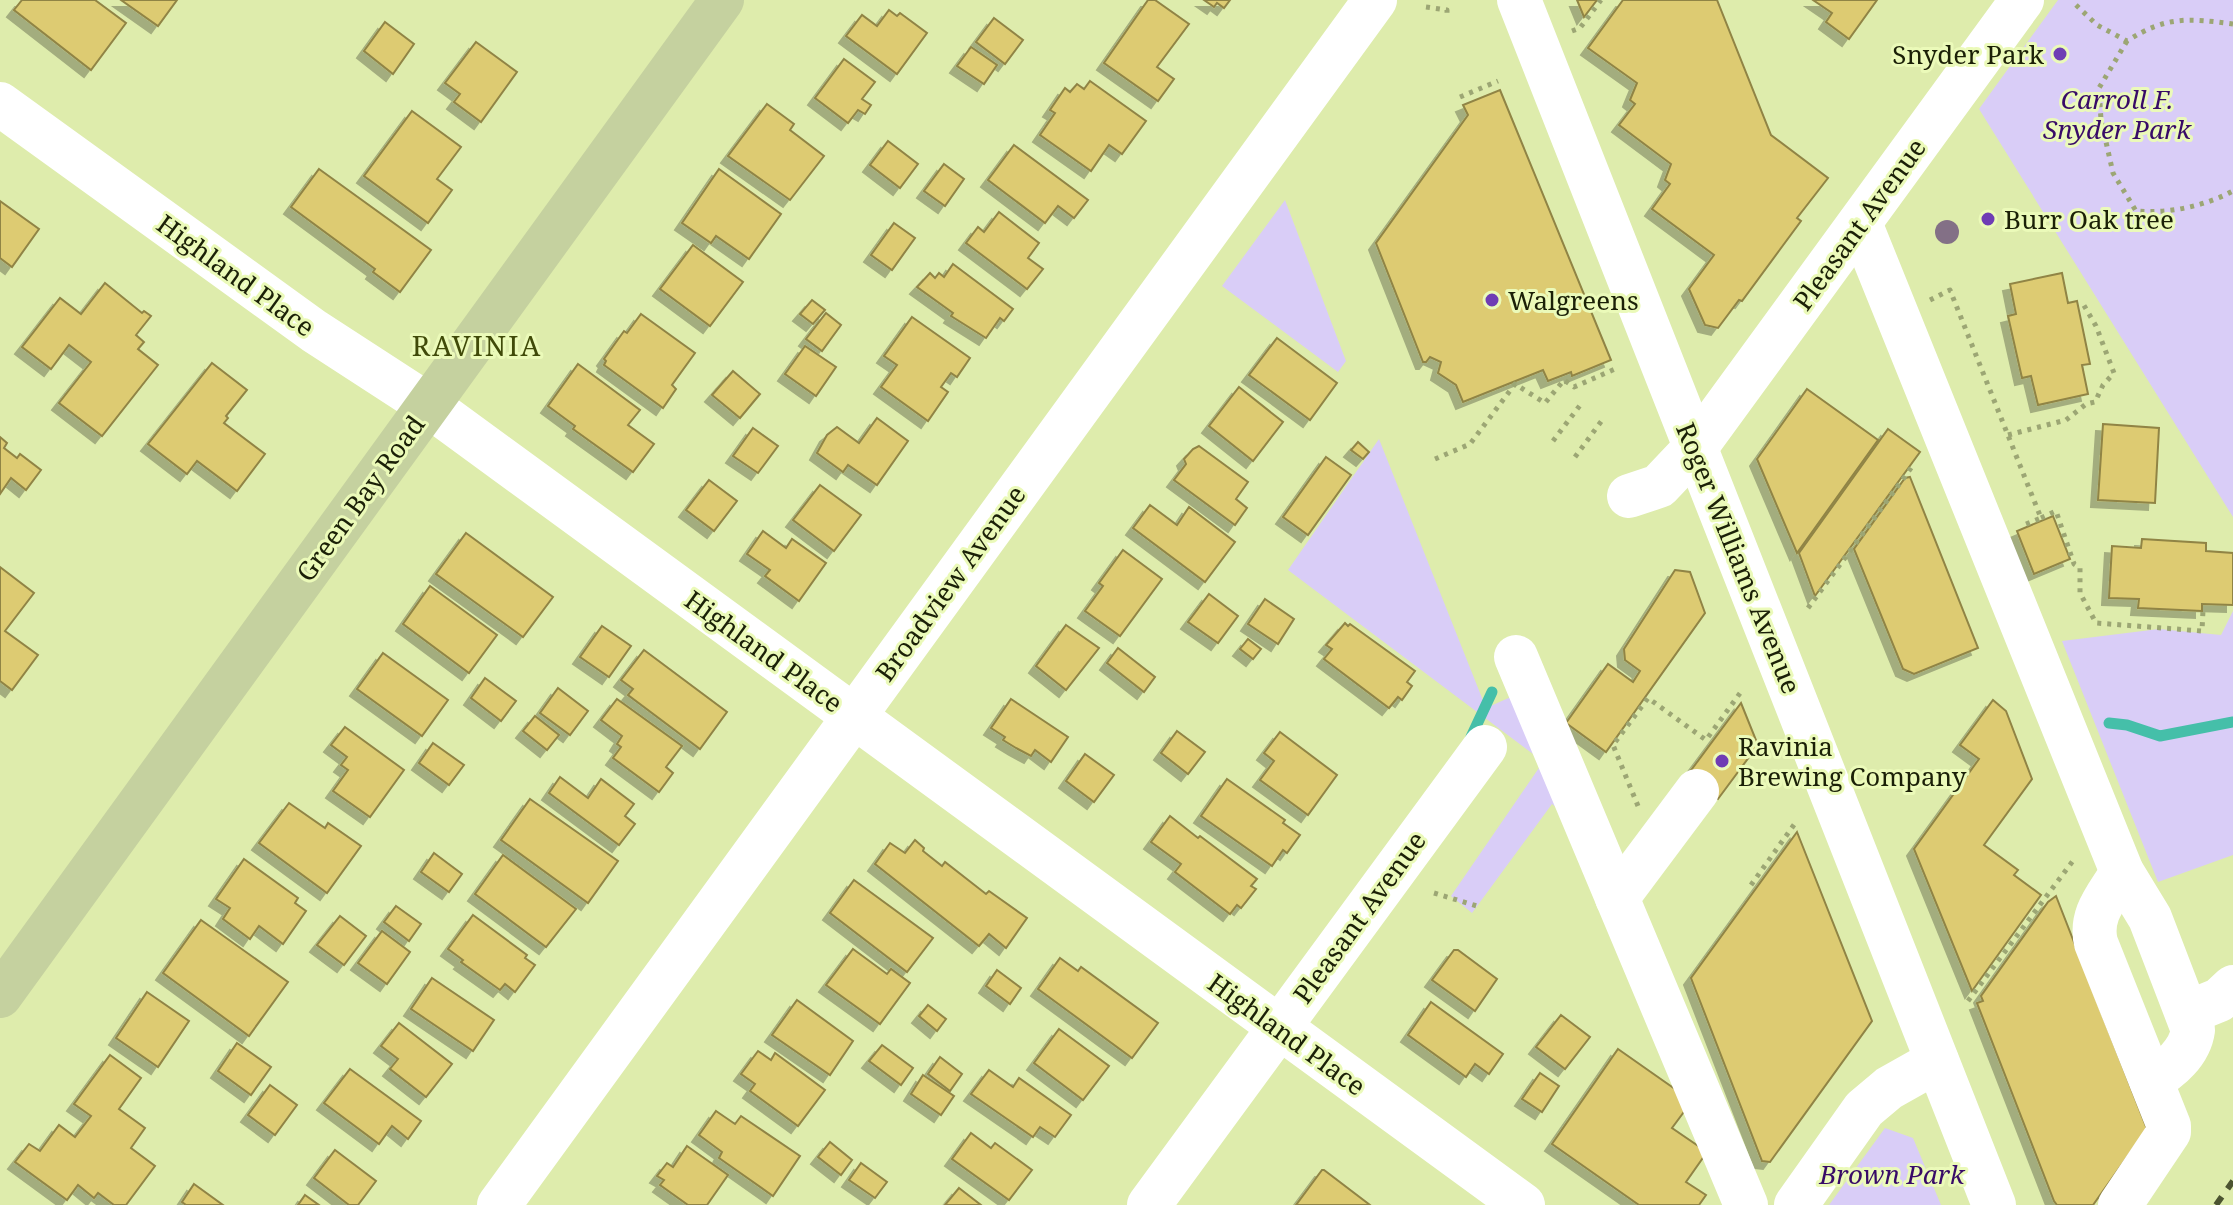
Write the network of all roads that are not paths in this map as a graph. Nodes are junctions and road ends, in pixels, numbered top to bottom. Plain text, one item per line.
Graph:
1 (722, 0) edge
2 (1375, 0) edge
3 (1519, 0) edge
4 (2022, 0) edge
5 (0, 104) edge
6 (1860, 223) junction
7 (428, 405) junction
8 (1696, 447) junction
9 (1629, 496) dead end
10 (1516, 657) dead end
11 (853, 717) junction
12 (1485, 747) dead end
13 (1697, 791) dead end
14 (2122, 872) junction
15 (1617, 898) junction
16 (2233, 987) edge
17 (0, 996) edge
18 (2187, 1013) junction
19 (1277, 1028) junction
20 (1937, 1061) junction
21 (2151, 1080) junction
22 (499, 1205) edge
23 (1149, 1205) edge
24 (1523, 1205) edge
25 (1746, 1205) edge
26 (1796, 1205) edge
27 (1994, 1205) edge
28 (2120, 1205) edge

1 - 7 main road, Green Bay Road
2 - 11 street, Broadview Avenue
3 - 8 street, Roger Williams Avenue
4 - 6 street, Pleasant Avenue
5 - 7 street, Highland Place
6 - 8 street, Pleasant Avenue
6 - 14 street
7 - 11 street, Highland Place
7 - 17 main road, Green Bay Road
8 - 9 street, Pleasant Avenue
8 - 20 street, Roger Williams Avenue
10 - 15 street
11 - 19 street, Highland Place
11 - 22 street, Broadview Avenue
12 - 19 street, Pleasant Avenue
13 - 15 street
14 - 18 street
14 - 21 street
15 - 25 street
16 - 18 street
18 - 21 street
19 - 23 street, Pleasant Avenue
19 - 24 street, Highland Place
20 - 26 street
20 - 27 street, Roger Williams Avenue
21 - 28 street

